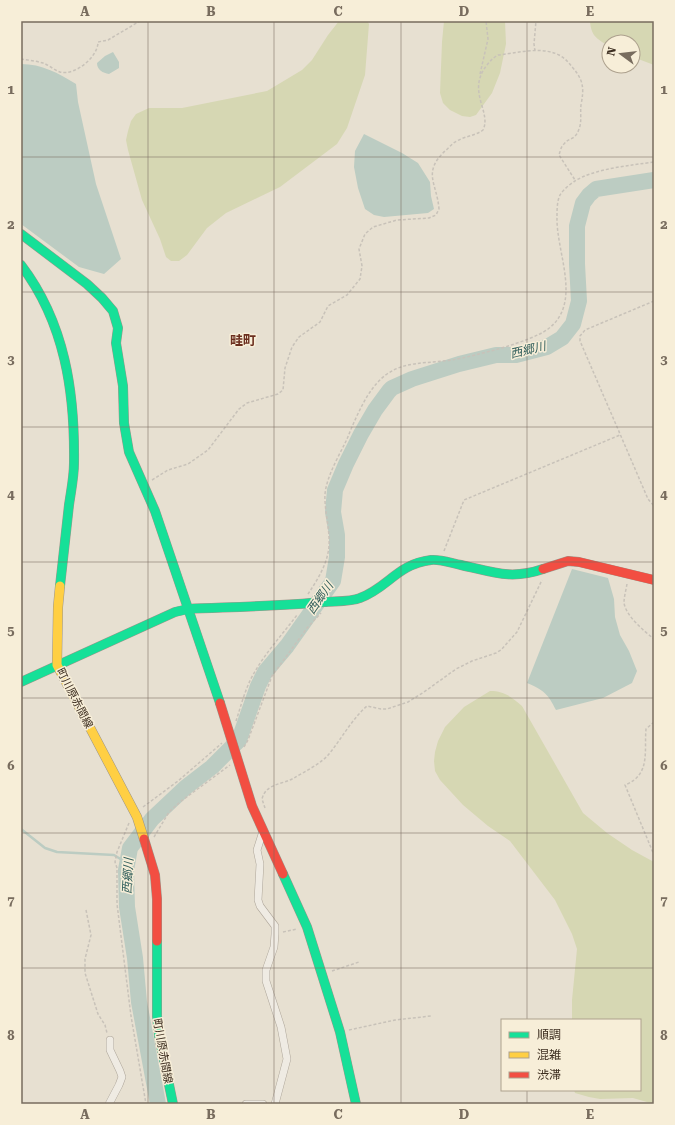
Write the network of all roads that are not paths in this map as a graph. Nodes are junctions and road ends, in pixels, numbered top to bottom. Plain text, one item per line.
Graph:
1 (21, 234) edge
2 (21, 265) edge
3 (654, 580) edge
4 (188, 609) junction
5 (57, 665) junction
6 (21, 682) edge
7 (263, 831) junction
8 (110, 1040) road end
9 (109, 1104) edge
10 (173, 1104) edge
11 (246, 1104) edge
12 (262, 1104) edge
13 (275, 1104) edge
14 (356, 1104) edge

1 - 4 street
2 - 5 street, 町川原赤間線
3 - 4 street
4 - 5 street
4 - 7 street
5 - 6 street
5 - 10 street, 町川原赤間線
7 - 13 street
7 - 14 street
8 - 9 street
11 - 12 street

